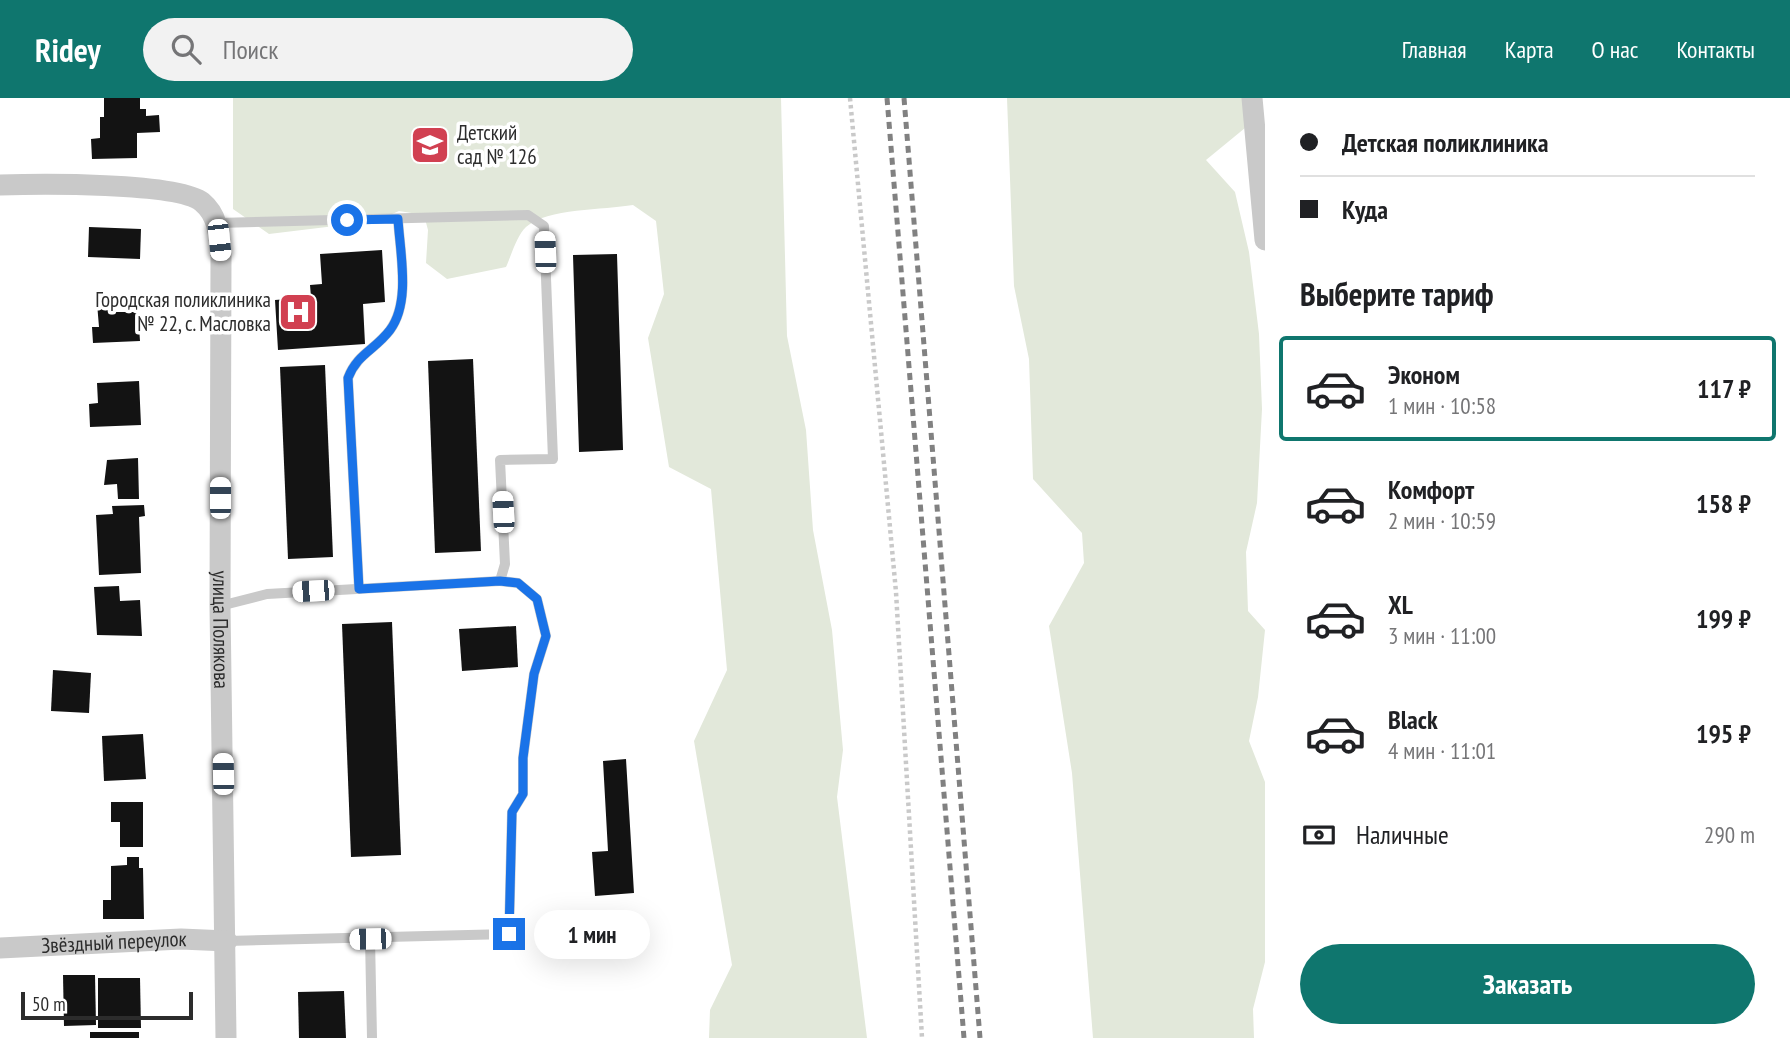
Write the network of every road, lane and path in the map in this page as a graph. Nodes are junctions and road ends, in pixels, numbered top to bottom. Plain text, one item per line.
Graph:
1 (850, 98) edge
2 (1252, 98) edge
3 (0, 185) edge
4 (398, 219) junction
5 (217, 223) junction
6 (1265, 240) edge
7 (500, 581) junction
8 (359, 589) junction
9 (220, 606) junction
10 (370, 939) junction
11 (227, 941) junction
12 (0, 948) edge
13 (226, 1038) edge
14 (372, 1038) edge
15 (922, 1038) edge

1 - 15 path
2 - 6 street
3 - 5 street
4 - 5 lane
4 - 7 lane
4 - 8 lane
5 - 9 street, улица Полякова
7 - 8 lane
7 - 10 lane
8 - 9 lane
9 - 11 street, улица Полякова
10 - 11 lane
10 - 14 lane
11 - 12 street, Звёздный переулок
11 - 13 street, улица Полякова

